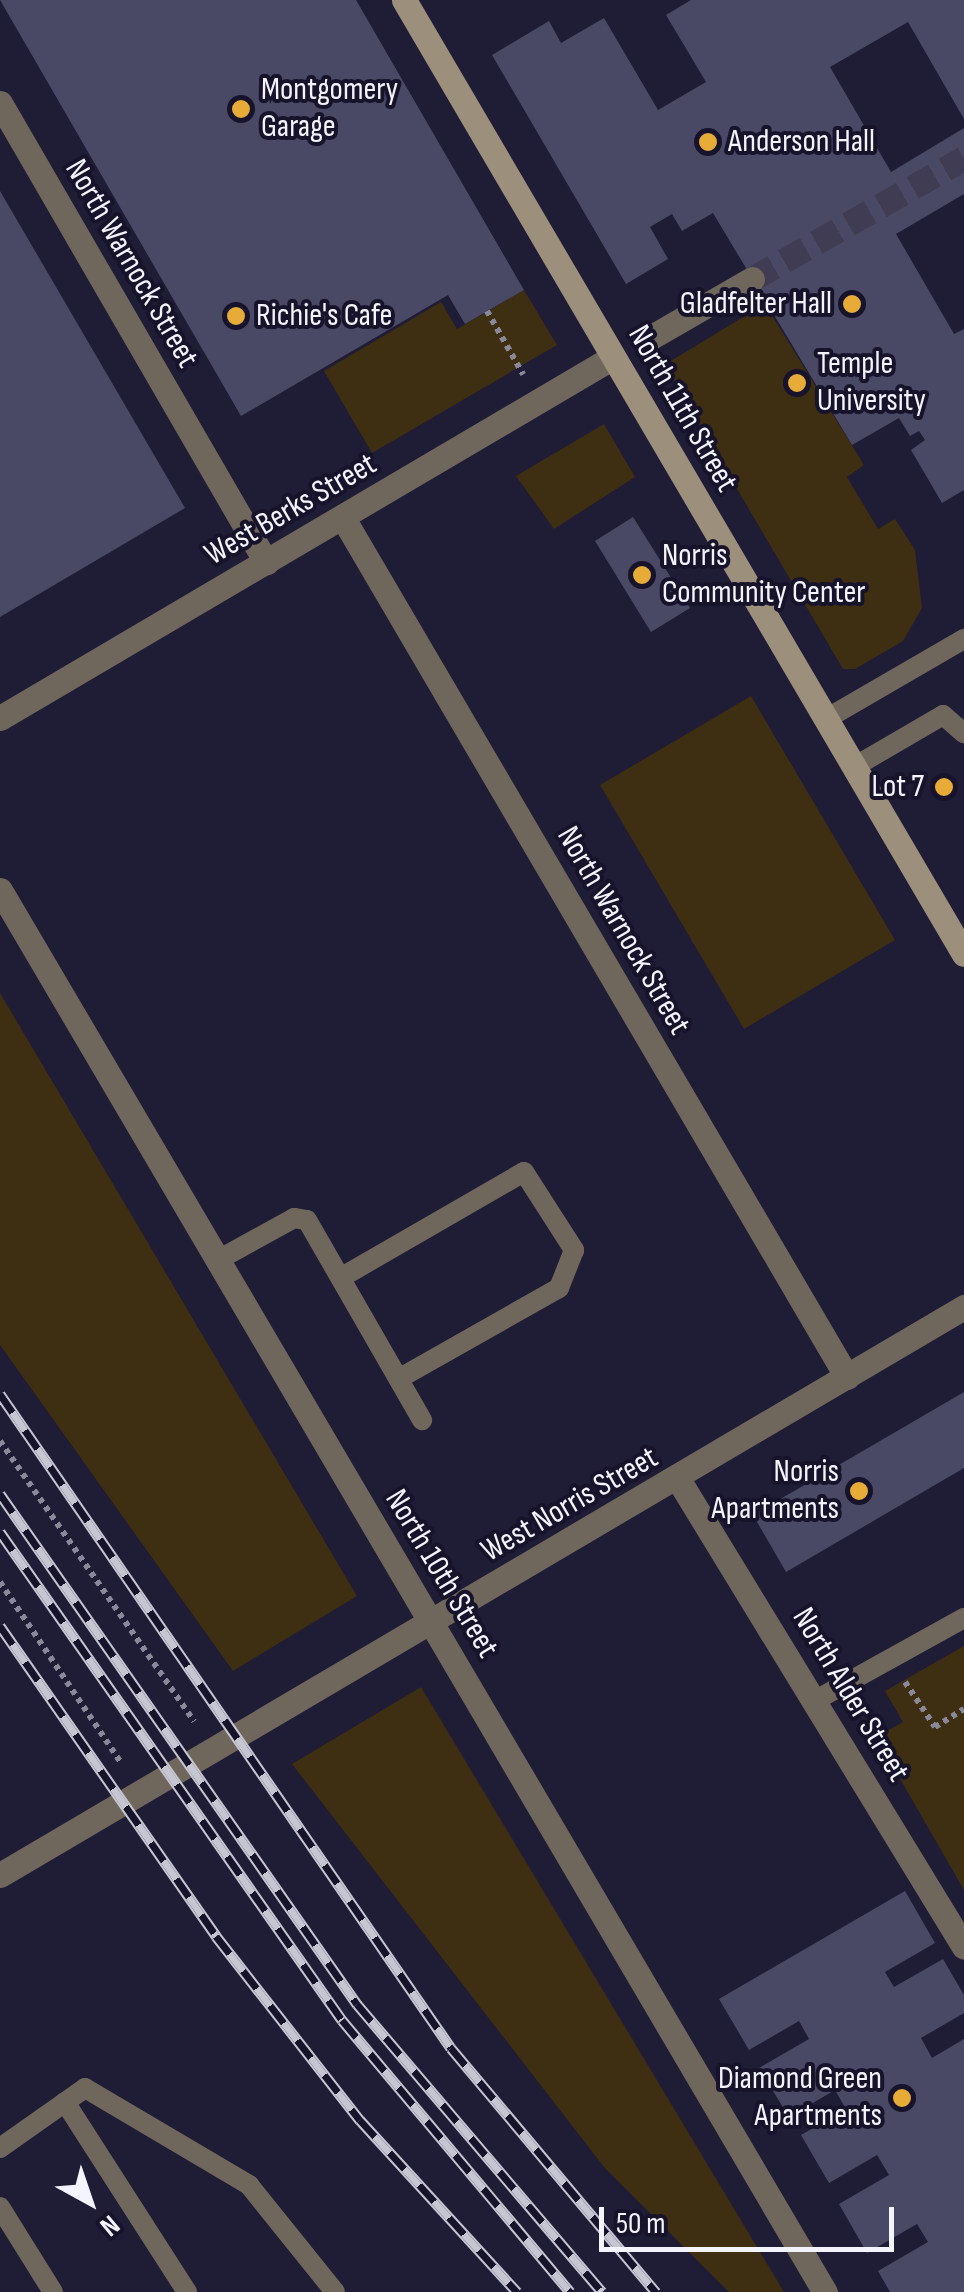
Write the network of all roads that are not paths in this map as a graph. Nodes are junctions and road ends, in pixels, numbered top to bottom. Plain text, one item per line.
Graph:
1 (404, 0) edge
2 (0, 103) edge
3 (752, 279) tunnel mouth
4 (648, 338) dead end
5 (613, 356) junction
6 (343, 518) junction
7 (266, 562) junction
8 (964, 638) edge
9 (0, 718) edge
10 (826, 719) junction
11 (964, 733) edge
12 (854, 767) junction
13 (0, 890) edge
14 (964, 954) edge
15 (218, 1260) junction
16 (342, 1277) junction
17 (964, 1307) edge
18 (847, 1377) junction
19 (400, 1378) junction
20 (422, 1420) dead end
21 (678, 1479) junction
22 (964, 1618) edge
23 (432, 1624) junction
24 (816, 1700) junction
25 (0, 1875) edge
26 (964, 1947) edge
27 (66, 2102) junction
28 (0, 2148) edge
29 (0, 2206) edge
30 (54, 2292) edge
31 (188, 2292) edge
32 (335, 2292) edge
33 (825, 2292) edge

1 - 5 main road, North 11th Street
2 - 7 street, North Warnock Street
3 - 4 street
5 - 6 street, West Berks Street
5 - 10 main road, North 11th Street
6 - 7 street, West Berks Street
6 - 18 street, North Warnock Street
7 - 9 street, West Berks Street
8 - 10 lane
10 - 12 main road, North 11th Street
11 - 12 lane
12 - 14 main road, North 11th Street
13 - 15 street, North 10th Street
15 - 16 lane
15 - 23 street, North 10th Street
16 - 19 lane
16 - 19 lane
17 - 18 street, West Norris Street
18 - 21 street, West Norris Street
19 - 20 lane
21 - 23 street, West Norris Street
21 - 24 street, North Alder Street
22 - 24 lane
23 - 25 street, West Norris Street
23 - 33 street, North 10th Street
24 - 26 street, North Alder Street
27 - 28 lane
27 - 31 lane
27 - 32 lane
29 - 30 lane

